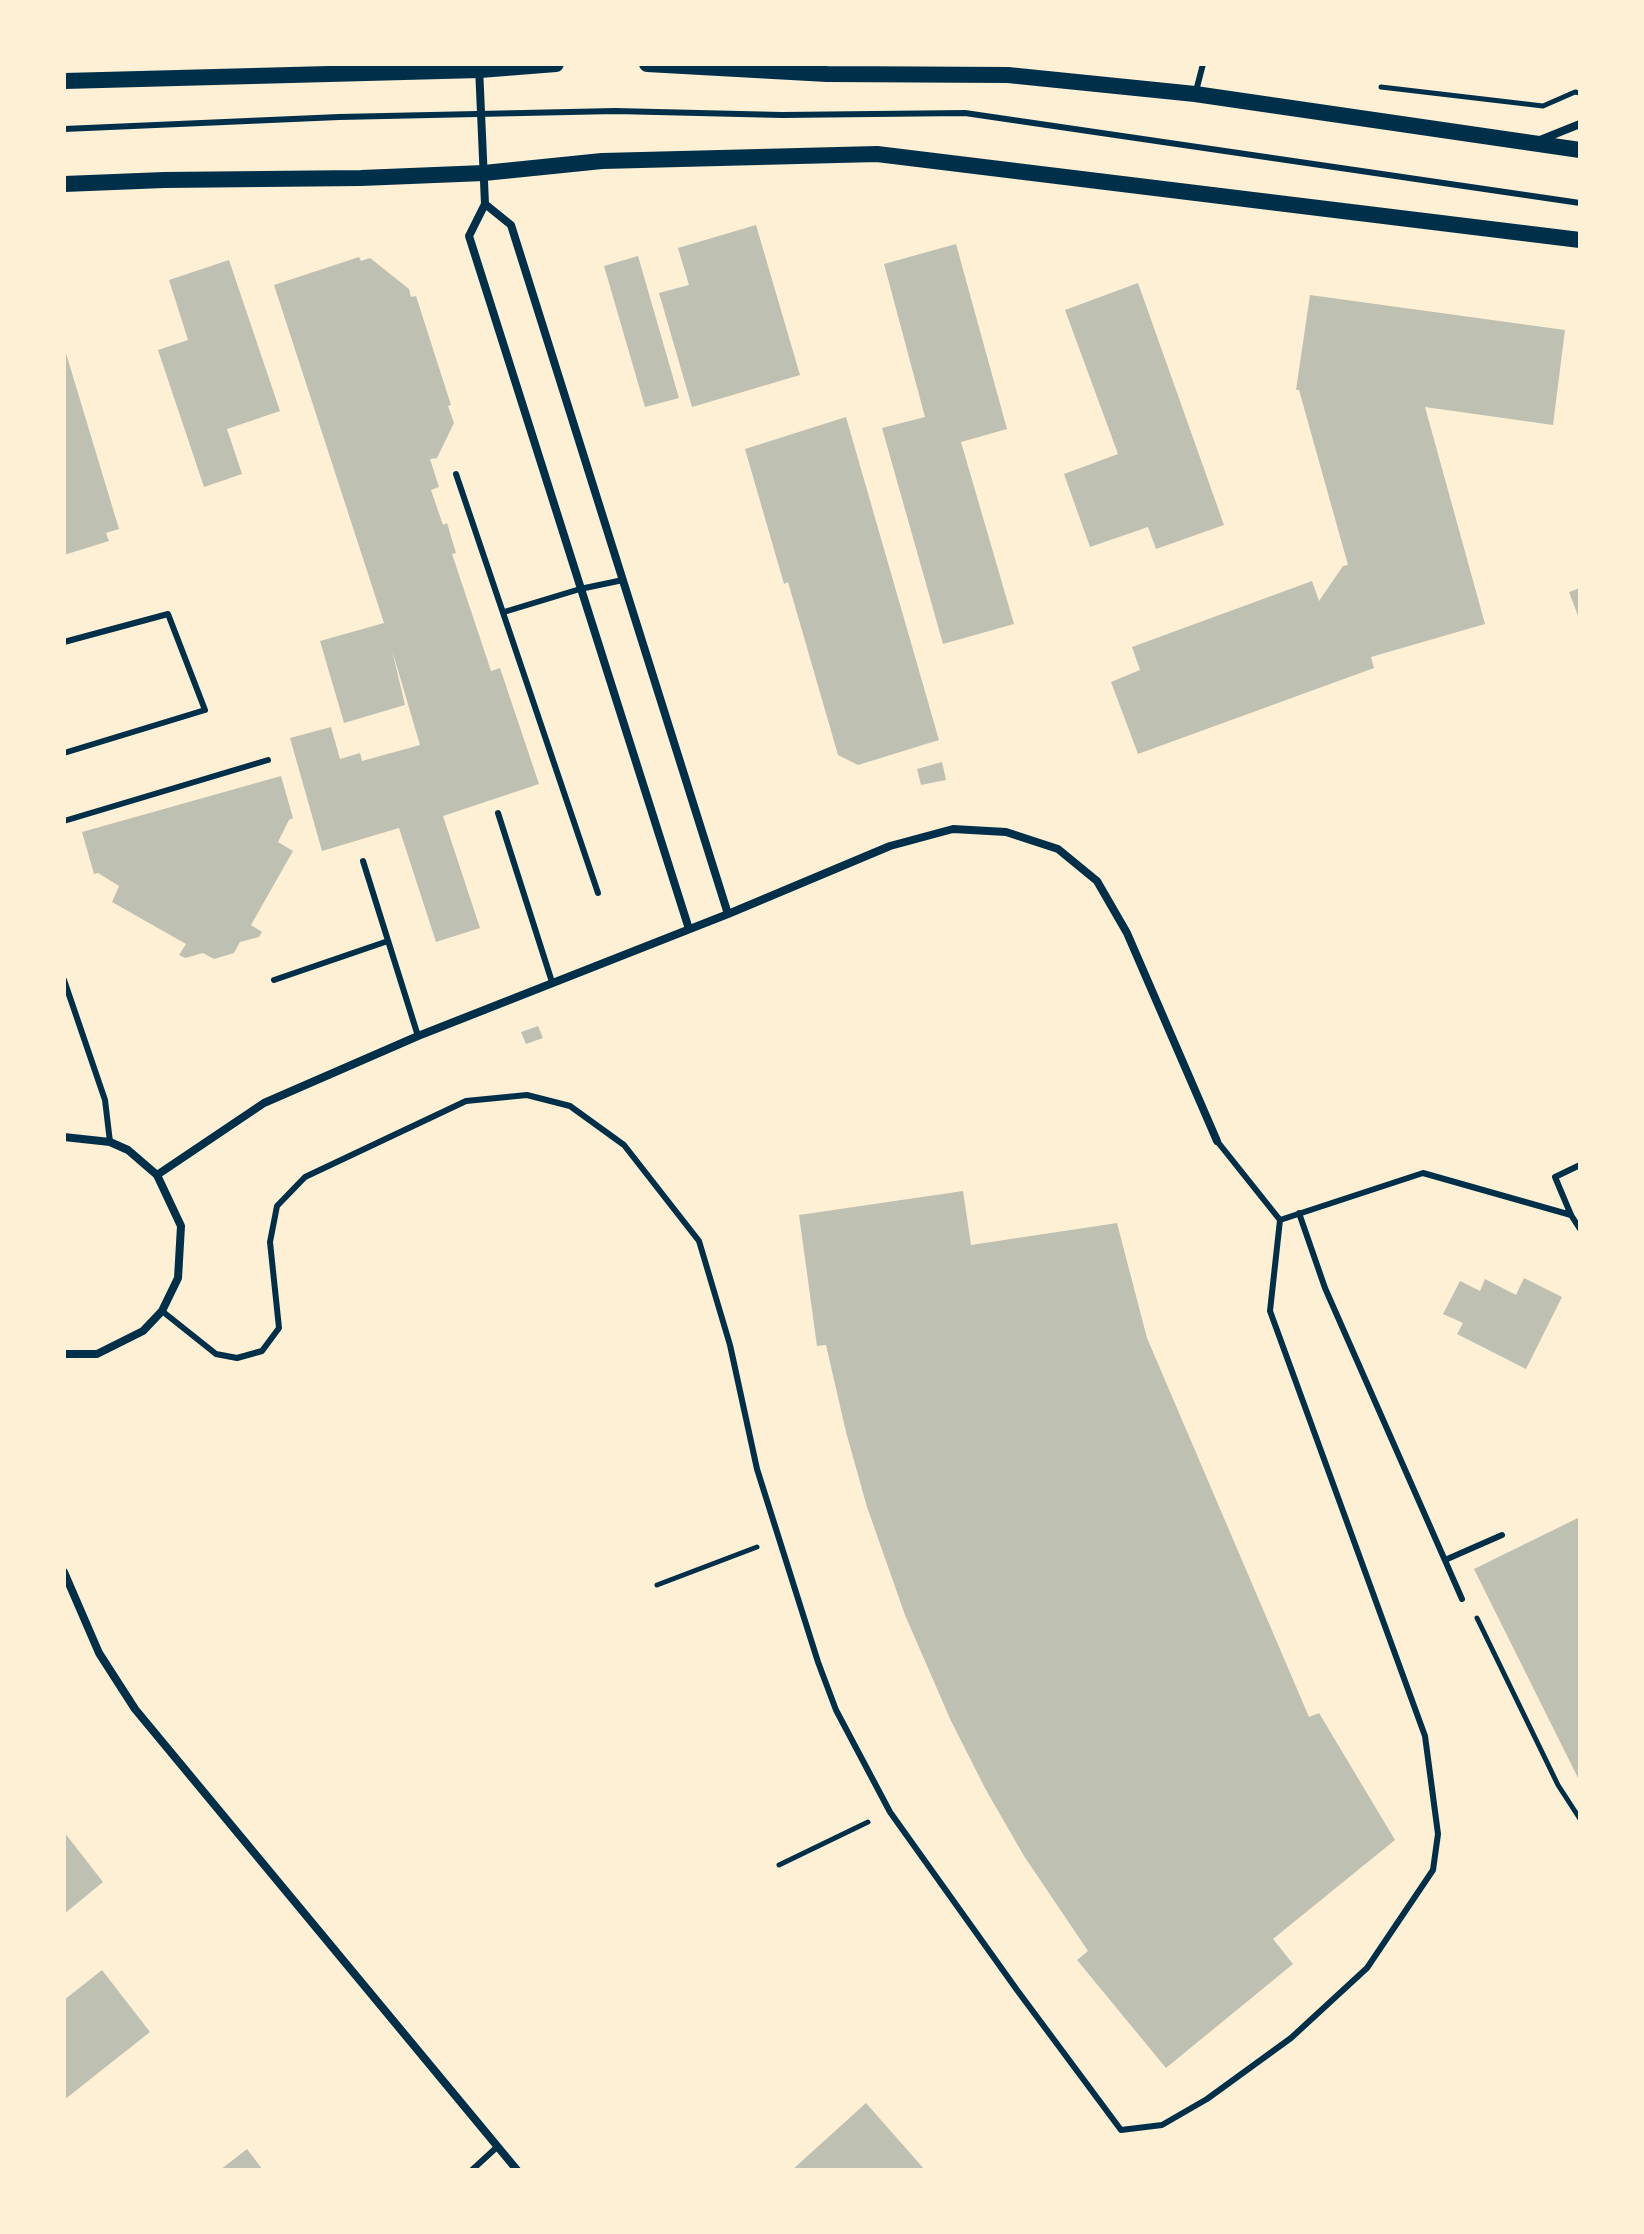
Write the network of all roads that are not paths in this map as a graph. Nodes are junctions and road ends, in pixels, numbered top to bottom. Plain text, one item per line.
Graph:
1 (556, 64) edge
2 (647, 64) edge
3 (1203, 64) edge
4 (480, 67) edge
5 (872, 69) edge
6 (64, 81) edge
7 (1195, 94) junction
8 (481, 113) junction
9 (1580, 124) edge
10 (64, 129) edge
11 (1533, 143) junction
12 (1580, 150) edge
13 (484, 173) junction
14 (64, 184) edge
15 (1580, 203) edge
16 (485, 204) junction
17 (1580, 240) edge
18 (456, 474) dead end
19 (623, 580) junction
20 (580, 589) junction
21 (504, 612) junction
22 (64, 642) edge
23 (64, 753) edge
24 (268, 760) dead end
25 (498, 813) dead end
26 (64, 821) edge
27 (363, 861) dead end
28 (598, 893) dead end
29 (728, 914) junction
30 (689, 929) junction
31 (388, 941) junction
32 (64, 980) edge
33 (274, 980) dead end
34 (552, 982) junction
35 (418, 1036) junction
36 (64, 1137) edge
37 (1217, 1141) joint
38 (110, 1142) junction
39 (1580, 1165) edge
40 (157, 1175) junction
41 (1299, 1213) junction
42 (1571, 1215) junction
43 (1280, 1220) junction
44 (1580, 1229) edge
45 (162, 1311) junction
46 (64, 1354) edge
47 (1502, 1535) dead end
48 (1445, 1560) junction
49 (64, 1572) edge
50 (1462, 1599) road end
51 (497, 2147) junction
52 (472, 2170) edge
53 (517, 2170) edge

1 - 4 main road
2 - 5 main road
3 - 7 lane
4 - 6 main road
4 - 8 street
5 - 7 main road
7 - 11 main road
8 - 10 lane
8 - 13 street
8 - 15 lane
9 - 11 street
11 - 12 main road
13 - 14 main road
13 - 16 street
13 - 17 main road
16 - 19 street
16 - 20 street
18 - 21 lane
19 - 20 lane
19 - 29 street
20 - 21 lane
20 - 30 street
21 - 28 lane
22 - 23 lane
24 - 26 lane
25 - 34 lane
27 - 31 lane
29 - 30 street
29 - 37 street
30 - 34 street
31 - 33 lane
31 - 35 lane
32 - 38 lane
34 - 35 street
35 - 40 street
36 - 38 street
37 - 43 lane
38 - 40 street
39 - 42 lane
40 - 45 street
41 - 42 lane
41 - 43 lane
41 - 48 lane
42 - 44 lane
43 - 45 lane
45 - 46 street
47 - 48 lane
48 - 50 lane
49 - 51 street
51 - 52 lane
51 - 53 street

